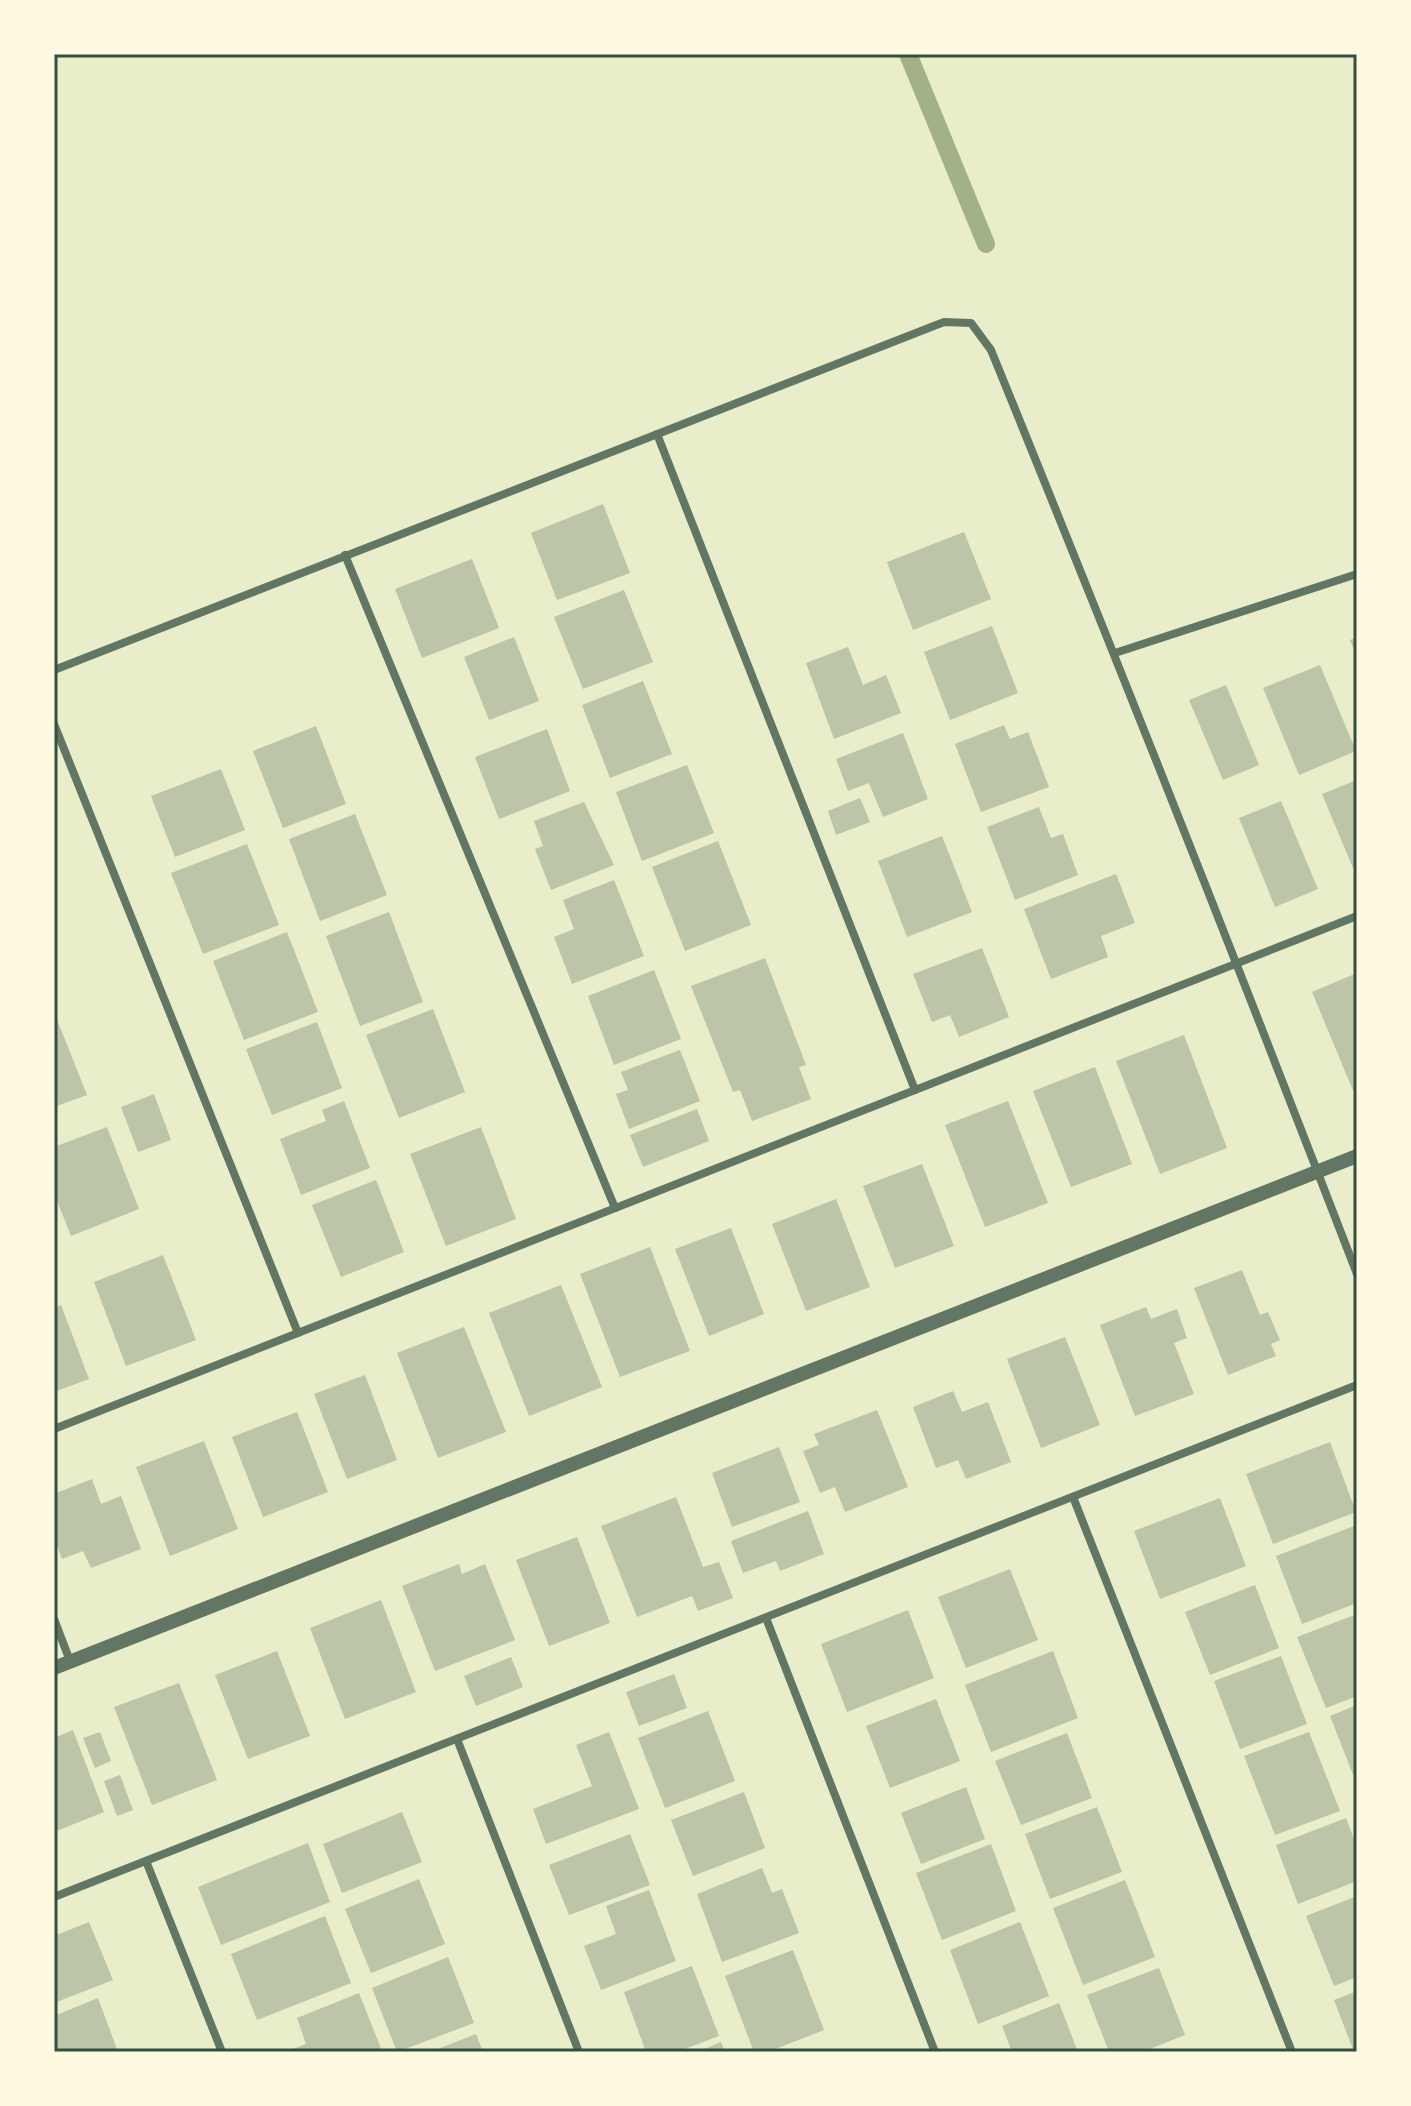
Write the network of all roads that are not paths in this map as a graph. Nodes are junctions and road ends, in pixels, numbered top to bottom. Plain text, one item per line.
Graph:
1 (657, 434) junction
2 (345, 555) junction
3 (1357, 574) edge
4 (1115, 653) junction
5 (54, 670) edge
6 (54, 724) edge
7 (1357, 916) edge
8 (1239, 963) junction
9 (915, 1090) junction
10 (1357, 1156) edge
11 (1318, 1171) junction
12 (615, 1208) junction
13 (1357, 1274) edge
14 (298, 1333) junction
15 (1357, 1385) edge
16 (54, 1429) edge
17 (1073, 1497) junction
18 (766, 1618) junction
19 (54, 1619) edge
20 (70, 1661) junction
21 (54, 1668) edge
22 (457, 1739) junction
23 (146, 1861) junction
24 (54, 1897) edge
25 (222, 2052) edge
26 (579, 2052) edge
27 (935, 2052) edge
28 (1292, 2052) edge

1 - 2 street
1 - 4 street
1 - 9 street
2 - 5 street
2 - 12 street
3 - 4 street
4 - 8 street
6 - 14 street
7 - 8 street
8 - 9 street
8 - 11 street
9 - 12 street
10 - 11 street
11 - 13 street
11 - 20 street
12 - 14 street
14 - 16 street
15 - 17 street
17 - 18 street
17 - 28 street
18 - 22 street
18 - 27 street
19 - 20 street
20 - 21 street
22 - 23 street
22 - 26 street
23 - 24 street
23 - 25 street

